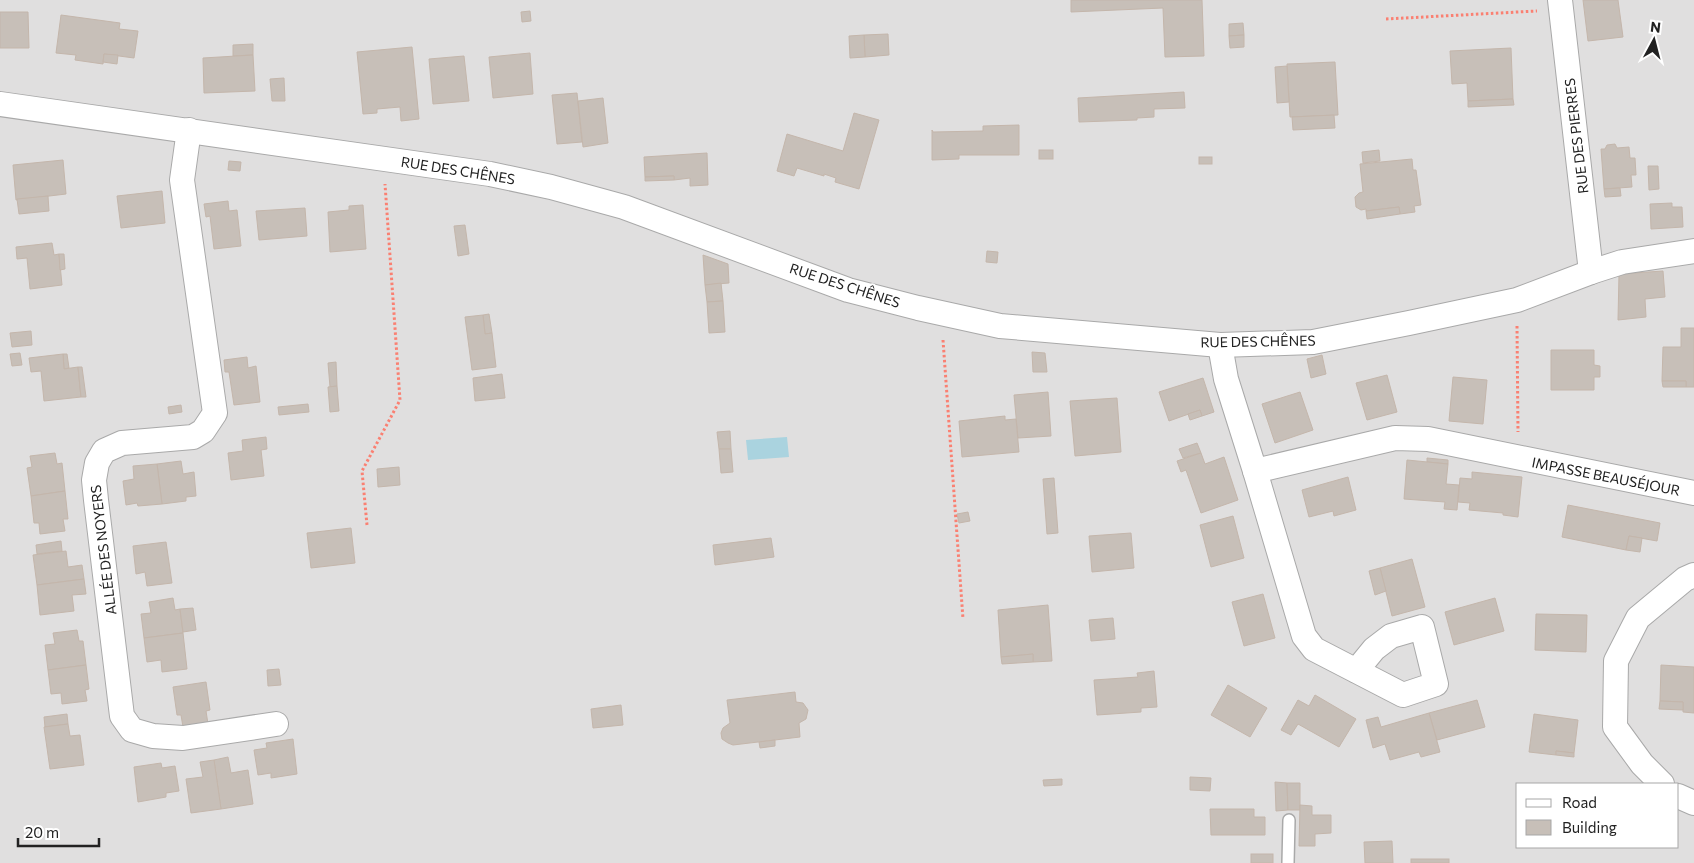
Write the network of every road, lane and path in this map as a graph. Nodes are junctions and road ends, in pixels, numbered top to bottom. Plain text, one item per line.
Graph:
1 (1561, 5) edge
2 (1386, 19) dead end
3 (0, 104) edge
4 (189, 130) junction
5 (383, 158) junction
6 (1694, 251) edge
7 (1591, 272) junction
8 (1517, 300) junction
9 (941, 313) junction
10 (1220, 345) junction
11 (1518, 458) junction
12 (1255, 471) junction
13 (1694, 493) edge
14 (367, 526) dead end
15 (1694, 576) edge
16 (963, 618) dead end
17 (1356, 671) dead end
18 (276, 724) dead end
19 (1661, 783) edge
20 (1679, 796) edge
21 (1694, 803) edge
22 (1289, 820) dead end
23 (1288, 863) edge

1 - 2 path
1 - 7 street, RUE DES PIERRES
3 - 4 street, RUE DES CHÊNES
4 - 5 street, RUE DES CHÊNES
4 - 18 street, ALLÉE DES NOYERS
5 - 9 street, RUE DES CHÊNES
5 - 14 path
6 - 7 street, RUE DES CHÊNES
7 - 8 street, RUE DES CHÊNES
8 - 10 street, RUE DES CHÊNES
8 - 11 path
9 - 10 street, RUE DES CHÊNES
9 - 16 path
10 - 12 street
11 - 12 street, IMPASSE BEAUSÉJOUR
11 - 13 street, IMPASSE BEAUSÉJOUR
12 - 17 street
15 - 19 street
20 - 21 street
22 - 23 lane

